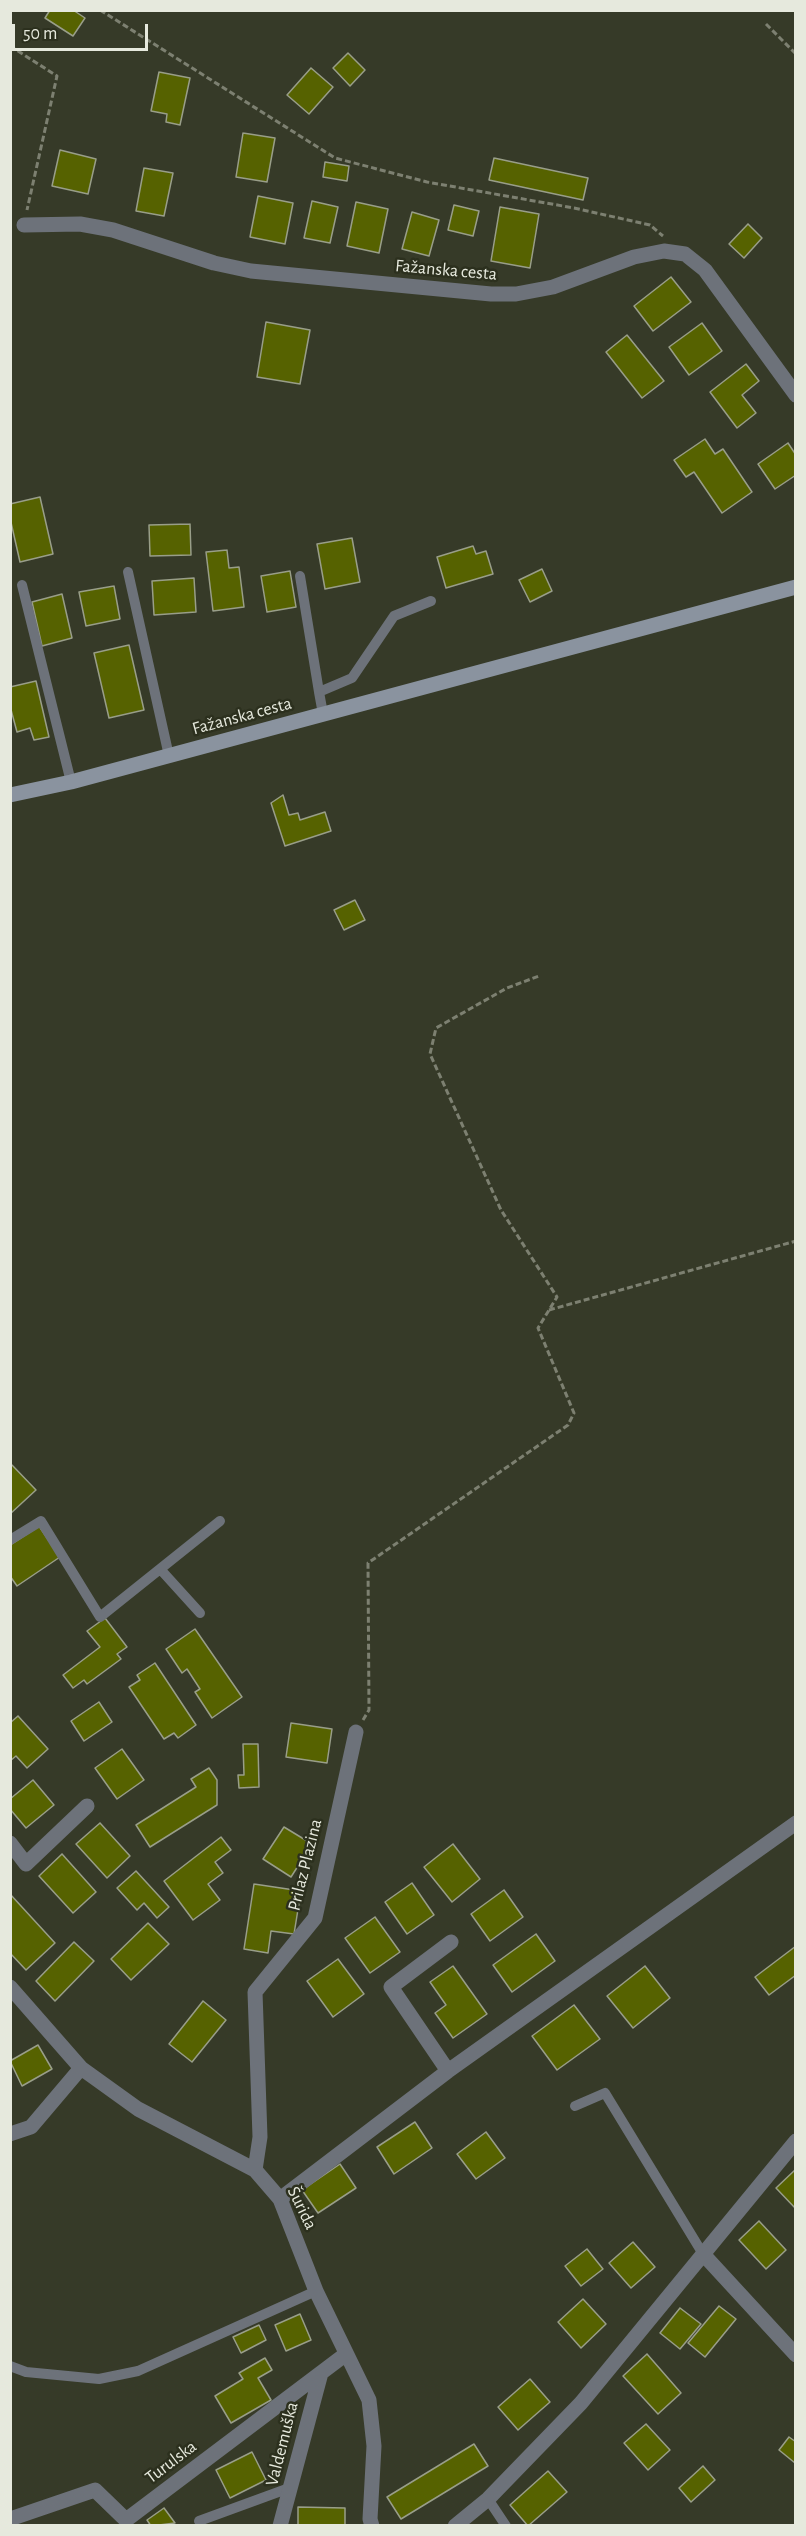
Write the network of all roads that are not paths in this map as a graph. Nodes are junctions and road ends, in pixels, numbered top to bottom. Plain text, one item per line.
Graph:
1 (24, 225) road end
2 (795, 395) edge
3 (128, 572) dead end
4 (300, 576) dead end
5 (22, 585) dead end
6 (795, 587) edge
7 (431, 601) dead end
8 (320, 692) junction
9 (324, 714) junction
10 (169, 756) junction
11 (71, 782) junction
12 (10, 795) edge
13 (220, 1521) dead end
14 (10, 1540) edge
15 (161, 1570) junction
16 (200, 1613) dead end
17 (356, 1732) road end
18 (87, 1806) dead end
19 (795, 1823) edge
20 (10, 1843) edge
21 (451, 1942) dead end
22 (10, 1987) edge
23 (81, 2068) junction
24 (448, 2071) junction
25 (575, 2106) dead end
26 (10, 2134) edge
27 (795, 2141) edge
28 (255, 2170) junction
29 (280, 2199) junction
30 (703, 2254) junction
31 (316, 2291) junction
32 (346, 2354) junction
33 (795, 2355) edge
34 (10, 2366) edge
35 (321, 2373) junction
36 (292, 2487) junction
37 (488, 2499) junction
38 (10, 2519) edge
39 (199, 2521) dead end
40 (280, 2526) edge
41 (372, 2526) edge
42 (455, 2526) edge
43 (506, 2526) edge

1 - 2 street, Fažanska cesta
3 - 10 lane
4 - 8 lane
5 - 11 lane
6 - 9 main road, Fažanska cesta
7 - 8 lane
8 - 9 lane
9 - 10 main road, Fažanska cesta
10 - 11 main road, Fažanska cesta
11 - 12 main road, Fažanska cesta
13 - 15 lane
14 - 15 lane
15 - 16 lane
17 - 28 street, Prilaz Plazina
18 - 20 street
19 - 24 street
21 - 24 street
22 - 23 street, Šurida
23 - 26 street
23 - 28 street, Šurida
24 - 29 street
25 - 30 lane
27 - 30 street
28 - 29 street, Šurida
29 - 31 street, Šurida
30 - 33 street
30 - 37 street
31 - 32 street, Šurida
31 - 34 lane
32 - 35 street, Turulska
32 - 41 street, Šurida
35 - 36 street, Valdemuška
35 - 38 street, Turulska
36 - 39 lane
36 - 40 street, Valdemuška
37 - 42 street
37 - 43 lane

